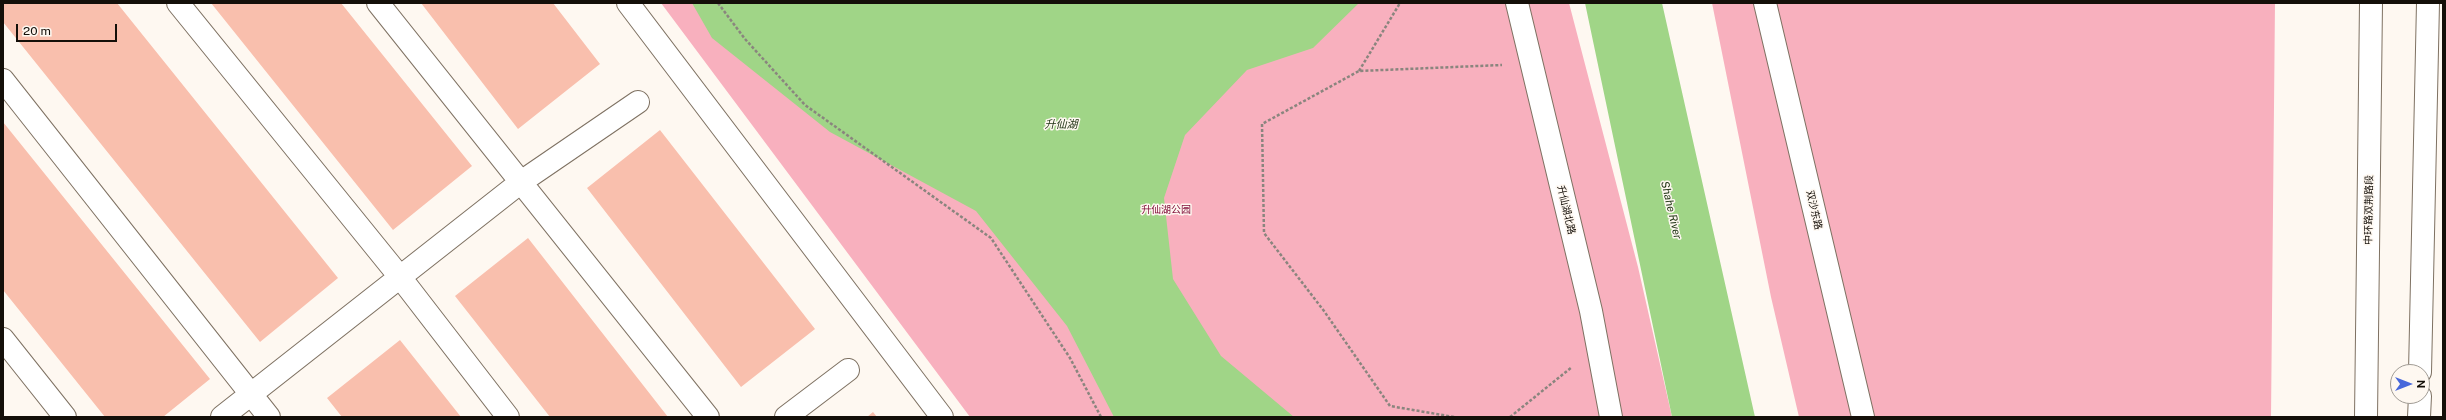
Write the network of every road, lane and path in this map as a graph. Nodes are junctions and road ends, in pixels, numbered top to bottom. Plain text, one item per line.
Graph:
1 (178, 3) edge
2 (378, 3) edge
3 (628, 3) edge
4 (718, 3) edge
5 (1400, 3) edge
6 (1517, 3) edge
7 (1766, 3) edge
8 (2371, 3) edge
9 (2428, 3) edge
10 (1532, 64) junction
11 (1359, 71) junction
12 (3, 80) edge
13 (638, 102) dead end
14 (521, 182) junction
15 (400, 277) junction
16 (3, 339) edge
17 (1576, 363) dead end
18 (2420, 364) edge
19 (848, 370) dead end
20 (250, 395) junction
21 (2420, 404) edge
22 (65, 417) edge
23 (222, 417) edge
24 (269, 417) edge
25 (508, 417) edge
26 (708, 417) edge
27 (786, 417) edge
28 (942, 417) edge
29 (1101, 417) edge
30 (1454, 417) edge
31 (1510, 417) edge
32 (1611, 417) edge
33 (1863, 417) edge
34 (2366, 417) edge
35 (2419, 417) edge

1 - 15 street
2 - 14 street
3 - 28 street
4 - 29 path
5 - 11 path
6 - 10 street, 升仙湖北路
7 - 33 street, 双沙东路
8 - 34 street, 中环路双荆路段
9 - 18 street
10 - 11 path
10 - 32 street, 升仙湖北路
11 - 30 path
12 - 20 street
13 - 14 street
14 - 15 street
14 - 26 street
15 - 20 street
15 - 25 street
16 - 22 street
17 - 31 path
19 - 27 street
20 - 23 street
20 - 24 street
21 - 35 street

